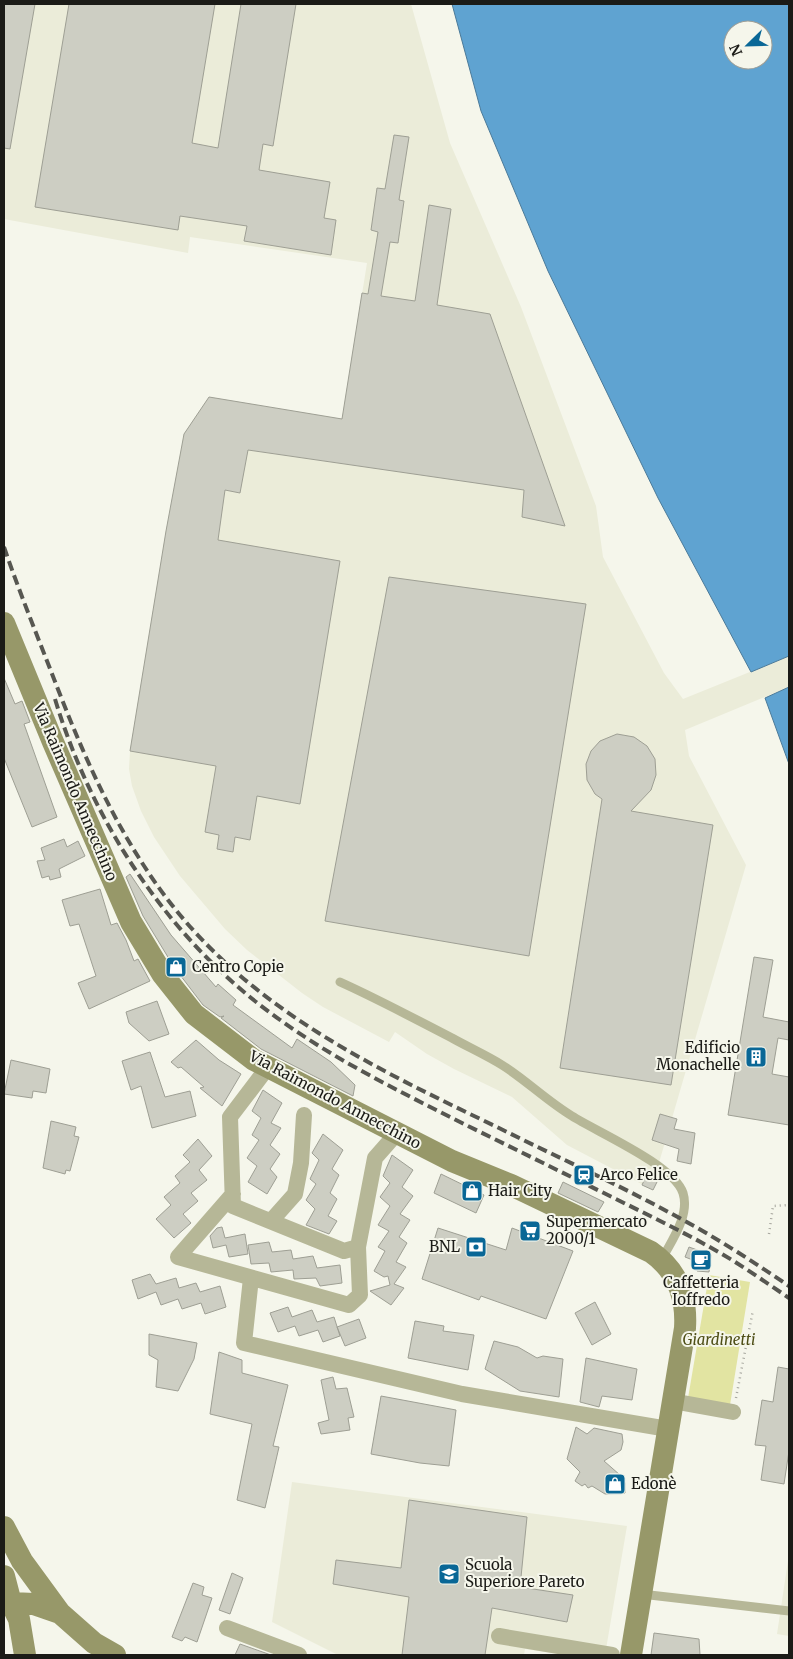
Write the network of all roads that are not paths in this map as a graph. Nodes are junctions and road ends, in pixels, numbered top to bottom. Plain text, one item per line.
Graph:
1 (4, 623) edge
2 (340, 982) dead end
3 (268, 1067) junction
4 (304, 1115) dead end
5 (397, 1132) junction
6 (233, 1194) junction
7 (271, 1221) junction
8 (358, 1247) junction
9 (662, 1260) junction
10 (251, 1278) junction
11 (672, 1402) junction
12 (733, 1412) road end
13 (668, 1429) junction
14 (4, 1527) edge
15 (4, 1576) edge
16 (641, 1594) junction
17 (11, 1603) junction
18 (789, 1611) edge
19 (60, 1613) junction
20 (227, 1628) dead end
21 (499, 1636) dead end
22 (12, 1655) edge
23 (25, 1655) edge
24 (115, 1655) edge
25 (299, 1655) edge
26 (612, 1655) edge
27 (631, 1655) edge

1 - 3 street, Via Raimondo Annecchino
2 - 9 lane
3 - 5 street, Via Raimondo Annecchino
3 - 6 street
4 - 7 street
5 - 8 street
5 - 9 street, Via Raimondo Annecchino
6 - 7 street
6 - 10 street
7 - 8 street
8 - 10 street
9 - 11 street, Via Raimondo Annecchino
10 - 13 street
11 - 12 street
11 - 13 street, Via Raimondo Annecchino
13 - 16 street, Via Raimondo Annecchino
14 - 19 street
15 - 17 street
16 - 18 lane
16 - 27 street, Via Raimondo Annecchino
17 - 19 street
17 - 22 street
17 - 23 street
19 - 24 street
20 - 25 street
21 - 26 street

